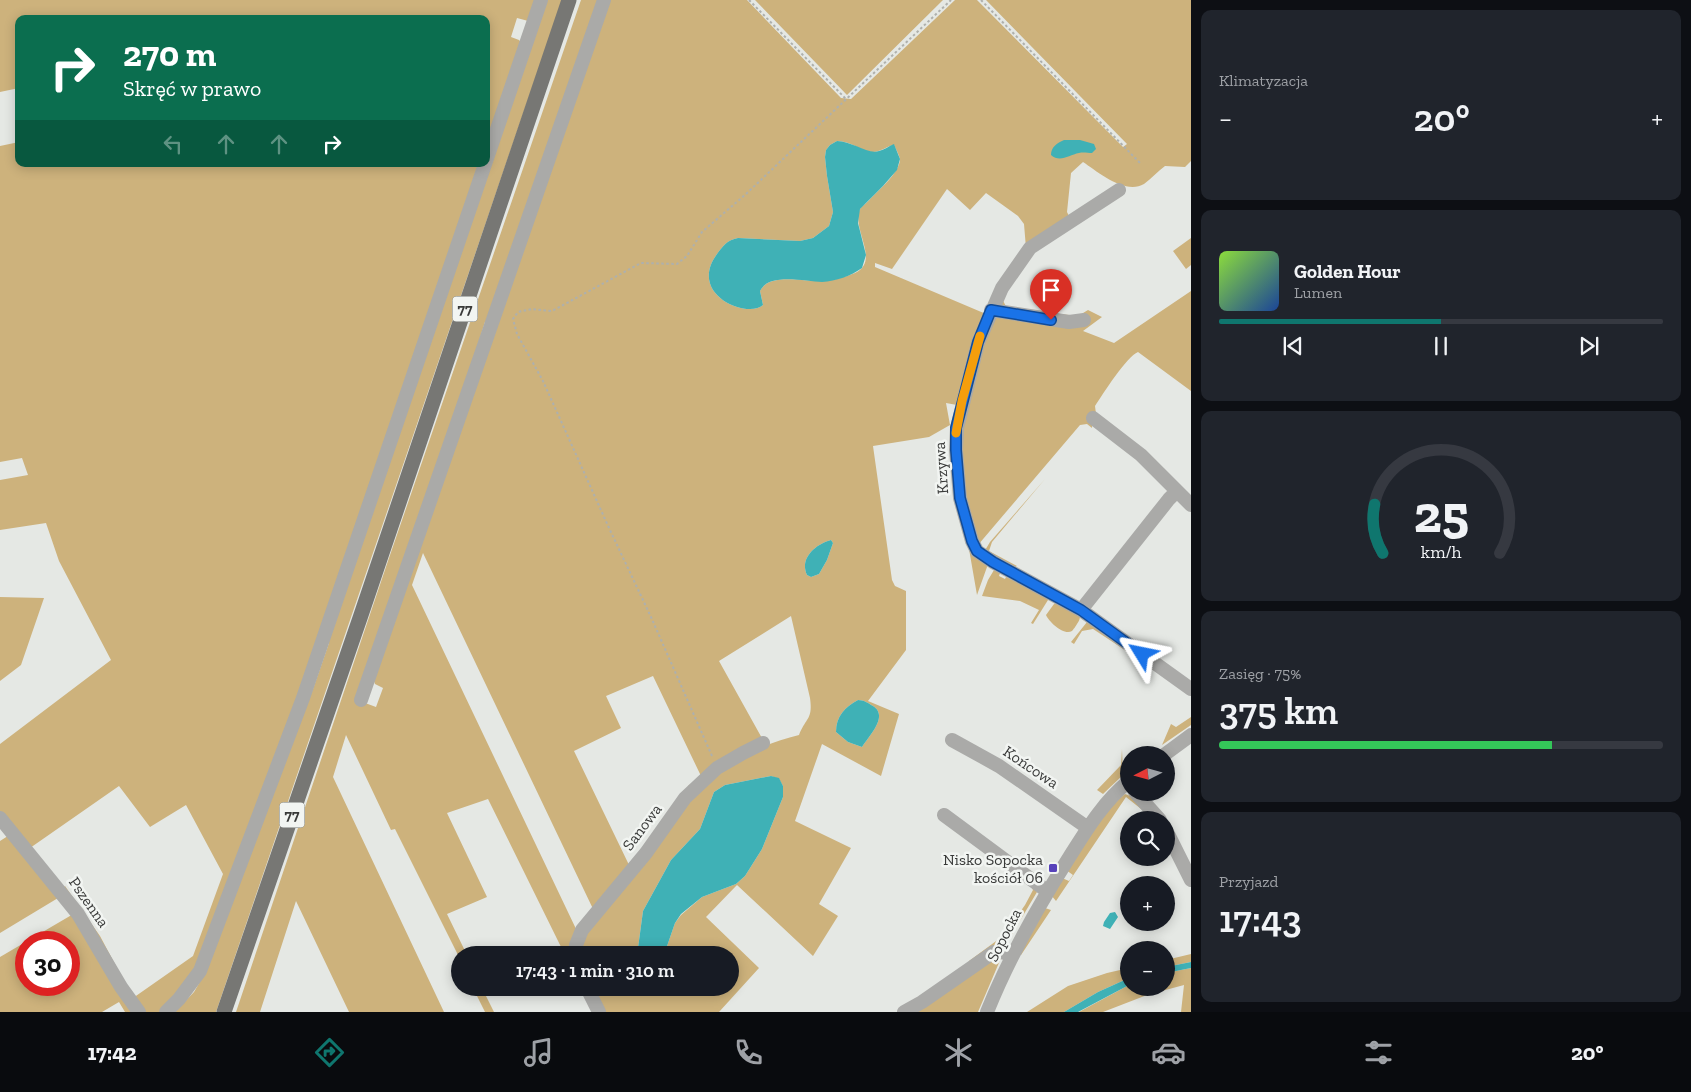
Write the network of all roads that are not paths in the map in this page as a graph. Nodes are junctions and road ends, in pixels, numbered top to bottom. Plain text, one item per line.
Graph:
1 (542, 0) edge
2 (569, 0) edge
3 (604, 0) edge
4 (490, 152) edge
5 (485, 167) edge
6 (1119, 190) dead end
7 (991, 310) junction
8 (1084, 320) dead end
9 (1093, 418) dead end
10 (1177, 491) junction
11 (1191, 506) edge
12 (1081, 610) junction
13 (1191, 689) edge
14 (361, 700) dead end
15 (1191, 735) edge
16 (952, 740) dead end
17 (763, 743) dead end
18 (1175, 747) edge
19 (1120, 791) edge
20 (1144, 801) edge
21 (1152, 811) edge
22 (944, 815) dead end
23 (0, 818) edge
24 (1088, 828) junction
25 (1175, 848) edge
26 (1191, 880) edge
27 (1047, 891) junction
28 (576, 946) edge
29 (1012, 954) junction
30 (591, 996) edge
31 (139, 1012) edge
32 (166, 1012) edge
33 (224, 1012) edge
34 (599, 1012) edge
35 (904, 1012) edge
36 (987, 1012) edge

1 - 4 street
2 - 33 main road, 77
3 - 14 street
5 - 32 street
6 - 7 street, Krzywa
7 - 8 street
7 - 12 street, Krzywa
9 - 10 street
10 - 11 street
10 - 12 street
12 - 13 street, Krzywa
15 - 18 street
16 - 24 street, Końcowa
17 - 28 street, Sanowa
19 - 24 street, Sopocka
20 - 21 street
22 - 27 street
23 - 31 street, Pszenna
24 - 27 street, Sopocka
25 - 26 street
27 - 29 street, Sopocka
29 - 35 street
29 - 36 street, Sopocka
30 - 34 street

